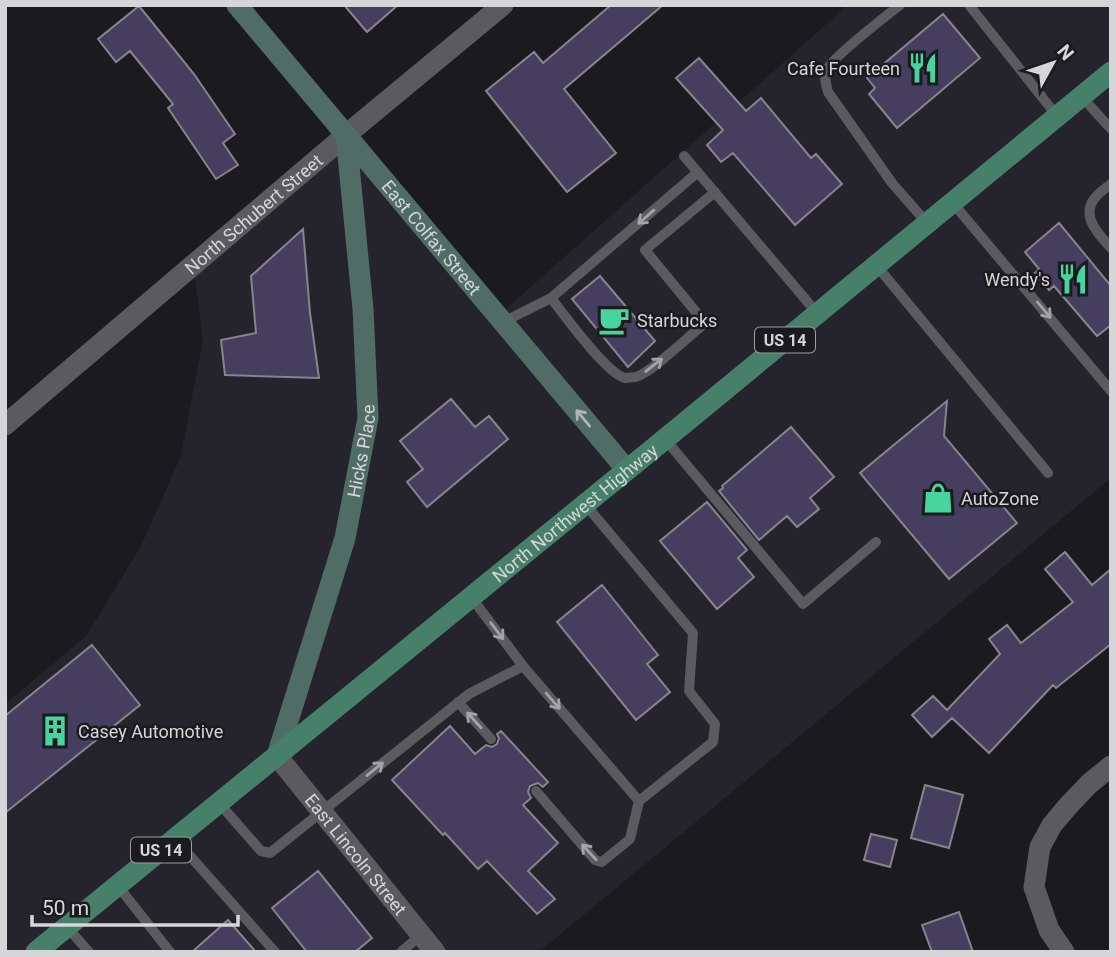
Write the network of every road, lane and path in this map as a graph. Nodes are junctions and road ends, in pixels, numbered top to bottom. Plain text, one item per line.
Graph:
1 (237, 5) edge
2 (503, 5) edge
3 (900, 5) edge
4 (969, 5) edge
5 (1111, 72) edge
6 (1082, 96) junction
7 (1057, 116) junction
8 (1111, 129) edge
9 (346, 135) junction
10 (684, 156) dead end
11 (698, 172) junction
12 (1111, 184) edge
13 (715, 192) junction
14 (953, 202) junction
15 (927, 223) junction
16 (1111, 248) edge
17 (876, 265) junction
18 (551, 298) junction
19 (817, 313) junction
20 (503, 322) junction
21 (1111, 390) edge
22 (5, 425) edge
23 (665, 439) junction
24 (627, 470) junction
25 (1048, 473) dead end
26 (585, 504) junction
27 (876, 542) dead end
28 (471, 597) junction
29 (523, 666) junction
30 (458, 702) junction
31 (491, 739) dead end
32 (277, 756) junction
33 (1111, 766) edge
34 (536, 791) dead end
35 (639, 801) junction
36 (219, 803) junction
37 (323, 813) junction
38 (175, 839) junction
39 (118, 886) junction
40 (67, 927) junction
41 (421, 934) junction
42 (37, 952) edge
43 (89, 952) edge
44 (170, 952) edge
45 (275, 952) edge
46 (401, 952) edge
47 (435, 952) edge
48 (1063, 952) edge

1 - 9 street, East Colfax Street
2 - 9 street, North Schubert Street
3 - 15 lane
4 - 7 lane
5 - 6 main road, North Northwest Highway / US 14
6 - 7 main road, North Northwest Highway / US 14
6 - 8 lane
7 - 14 main road, North Northwest Highway / US 14
9 - 20 street, East Colfax Street
9 - 22 street, North Schubert Street
9 - 32 street, Hicks Place
10 - 11 lane
11 - 13 lane
11 -> 18 lane
12 - 16 lane
18 -> 13 lane
13 - 19 lane
14 - 15 main road, North Northwest Highway / US 14
14 -> 21 lane
15 - 17 main road, North Northwest Highway / US 14
17 - 19 main road, North Northwest Highway / US 14
17 - 25 lane
18 - 20 lane
19 - 23 main road, North Northwest Highway / US 14
24 -> 20 street, East Colfax Street
23 - 24 main road, North Northwest Highway / US 14
23 - 27 lane
24 - 26 main road, North Northwest Highway / US 14
26 - 28 main road, North Northwest Highway / US 14
26 - 35 lane
28 -> 29 lane
28 - 32 main road, North Northwest Highway / US 14
29 - 30 lane
29 -> 35 lane
31 -> 30 lane
37 -> 30 lane
32 - 36 main road, North Northwest Highway / US 14
32 - 37 street, East Lincoln Street
33 - 48 street
35 -> 34 lane
36 - 37 lane
36 - 38 main road, North Northwest Highway / US 14
37 - 41 street, East Lincoln Street
38 - 39 main road, North Northwest Highway / US 14
38 - 45 lane
39 - 40 main road, North Northwest Highway / US 14
39 - 44 lane
40 - 42 main road, North Northwest Highway / US 14
40 - 43 lane
41 - 46 lane
41 - 47 street, East Lincoln Street

